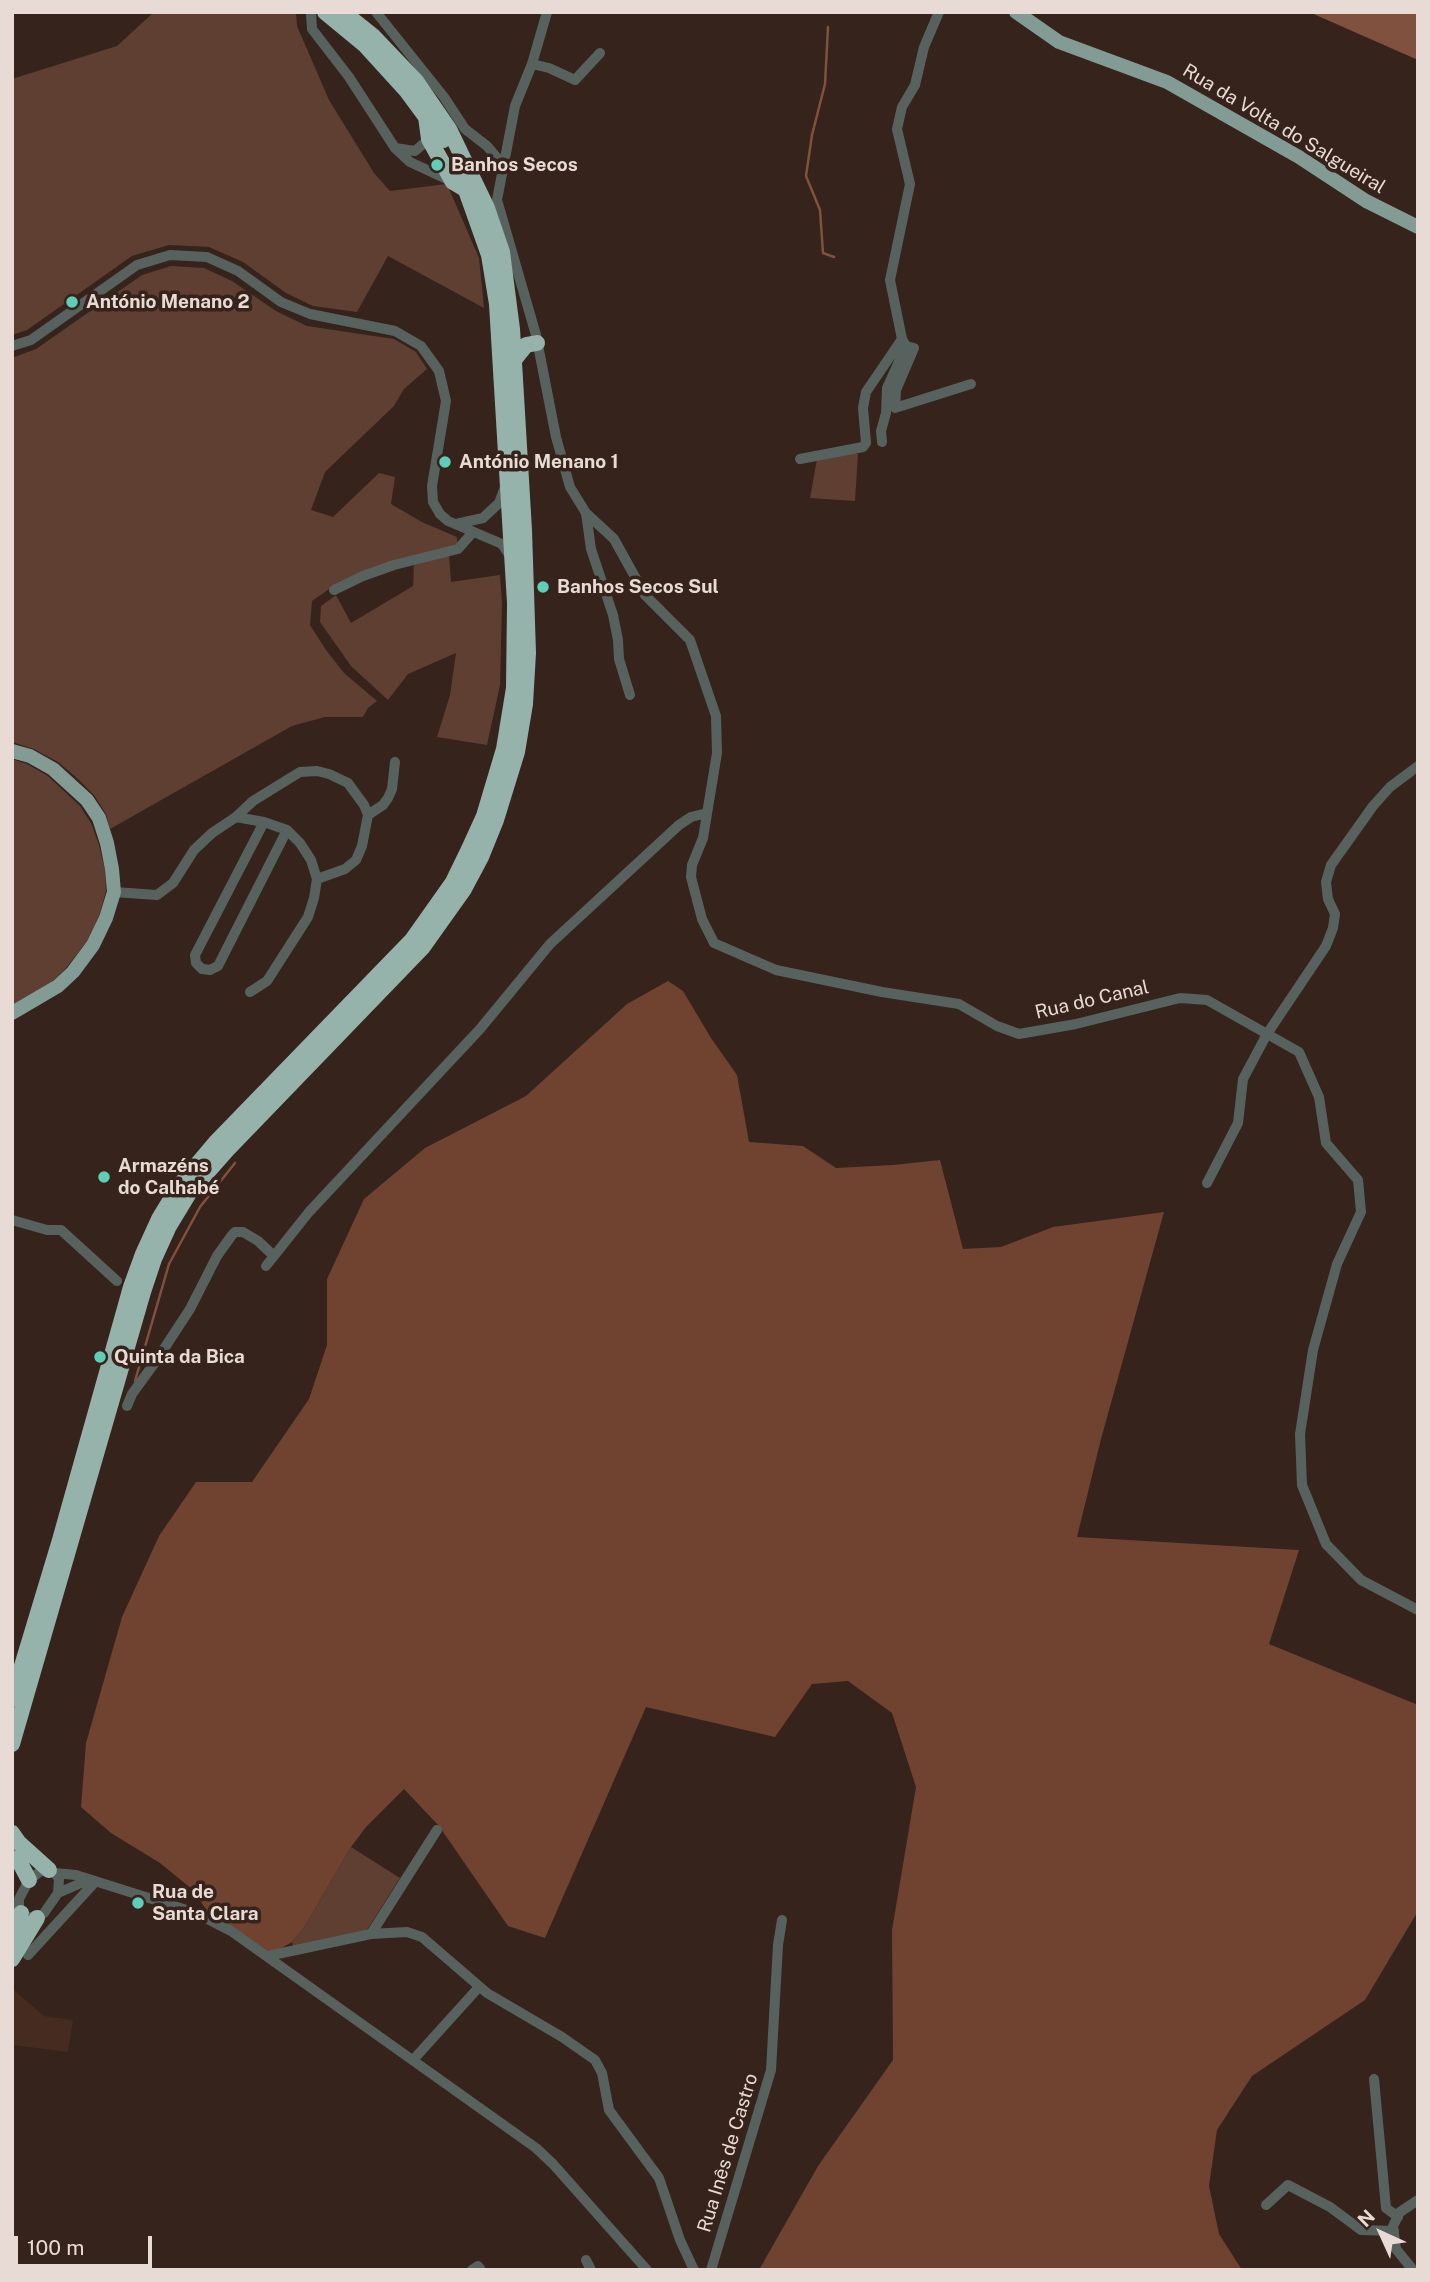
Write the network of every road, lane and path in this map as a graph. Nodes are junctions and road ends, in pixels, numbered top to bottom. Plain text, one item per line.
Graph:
1 (326, 12) edge
2 (343, 12) edge
3 (376, 12) edge
4 (547, 12) edge
5 (939, 12) edge
6 (1016, 12) edge
7 (311, 13) edge
8 (600, 53) dead end
9 (533, 64) junction
10 (426, 116) junction
11 (429, 139) junction
12 (395, 148) junction
13 (503, 165) junction
14 (453, 182) junction
15 (468, 191) junction
16 (1418, 227) edge
17 (512, 329) junction
18 (536, 339) junction
19 (904, 342) junction
20 (12, 346) edge
21 (514, 360) junction
22 (971, 384) dead end
23 (882, 442) dead end
24 (800, 459) dead end
25 (509, 476) junction
26 (586, 513) junction
27 (456, 524) junction
28 (473, 532) junction
29 (514, 561) junction
30 (334, 590) dead end
31 (630, 695) dead end
32 (12, 751) edge
33 (395, 762) dead end
34 (1418, 766) edge
35 (707, 813) junction
36 (368, 815) junction
37 (236, 817) junction
38 (264, 821) junction
39 (287, 830) junction
40 (317, 879) junction
41 (114, 892) junction
42 (250, 992) dead end
43 (12, 1013) edge
44 (1267, 1034) junction
45 (1207, 1183) dead end
46 (12, 1220) edge
47 (274, 1256) junction
48 (266, 1266) dead end
49 (117, 1281) dead end
50 (127, 1406) dead end
51 (1418, 1610) edge
52 (15, 1685) edge
53 (12, 1699) edge
54 (12, 1744) edge
55 (437, 1830) dead end
56 (12, 1833) edge
57 (12, 1858) edge
58 (52, 1872) junction
59 (92, 1881) junction
60 (21, 1887) edge
61 (58, 1892) junction
62 (22, 1911) edge
63 (782, 1920) dead end
64 (371, 1934) junction
65 (12, 1941) edge
66 (268, 1956) junction
67 (20, 1957) edge
68 (479, 1987) junction
69 (413, 2060) junction
70 (1374, 2079) dead end
71 (1418, 2200) edge
72 (1266, 2205) dead end
73 (1398, 2217) junction
74 (1394, 2231) junction
75 (472, 2270) edge
76 (481, 2270) edge
77 (647, 2270) edge
78 (694, 2270) edge
79 (711, 2270) edge
80 (1413, 2270) edge

1 - 10 highway
2 - 17 highway
3 - 13 street
4 - 9 street, Rua do Canal
5 - 19 street
6 - 16 main road, Rua da Volta do Salgueiral
7 - 12 street
8 - 9 street
9 - 13 street, Rua do Canal
10 - 11 highway
10 - 15 highway
11 - 12 street
11 - 14 highway
12 - 14 street
13 - 18 street, Rua do Canal
14 - 15 highway
15 - 25 highway
17 - 18 highway
17 - 21 highway
18 - 21 highway
18 - 26 street, Rua do Canal
19 - 22 street
19 - 23 street
19 - 24 street
20 - 27 street
21 - 54 highway
25 - 27 street
25 - 29 highway
26 - 31 street
26 - 35 street, Rua do Canal
27 - 28 street
28 - 29 street
28 - 30 street
29 - 52 highway
32 - 41 main road
33 - 36 street
34 - 44 street
35 - 44 street, Rua do Canal
35 - 47 street
36 - 37 street
36 - 40 street
37 - 38 street
37 - 41 street
38 - 39 street
38 - 39 street
39 - 40 street
40 - 42 street
41 - 43 main road
44 - 45 street
44 - 51 street, Rua do Canal
46 - 49 street
47 - 48 street
47 - 50 street
52 - 53 highway
55 - 64 street
56 - 58 highway
57 - 60 highway
58 - 59 street
58 - 60 street
58 - 61 street
59 - 61 street
59 - 66 street
59 - 67 street
60 - 62 street
61 - 62 street
62 - 65 highway
62 - 67 highway
63 - 79 street, Rua Inês de Castro
64 - 66 street
64 - 68 street
66 - 69 street
68 - 69 street
68 - 78 street
69 - 77 street
70 - 73 street
71 - 73 street
72 - 74 street
73 - 74 street
74 - 80 street
75 - 76 street

